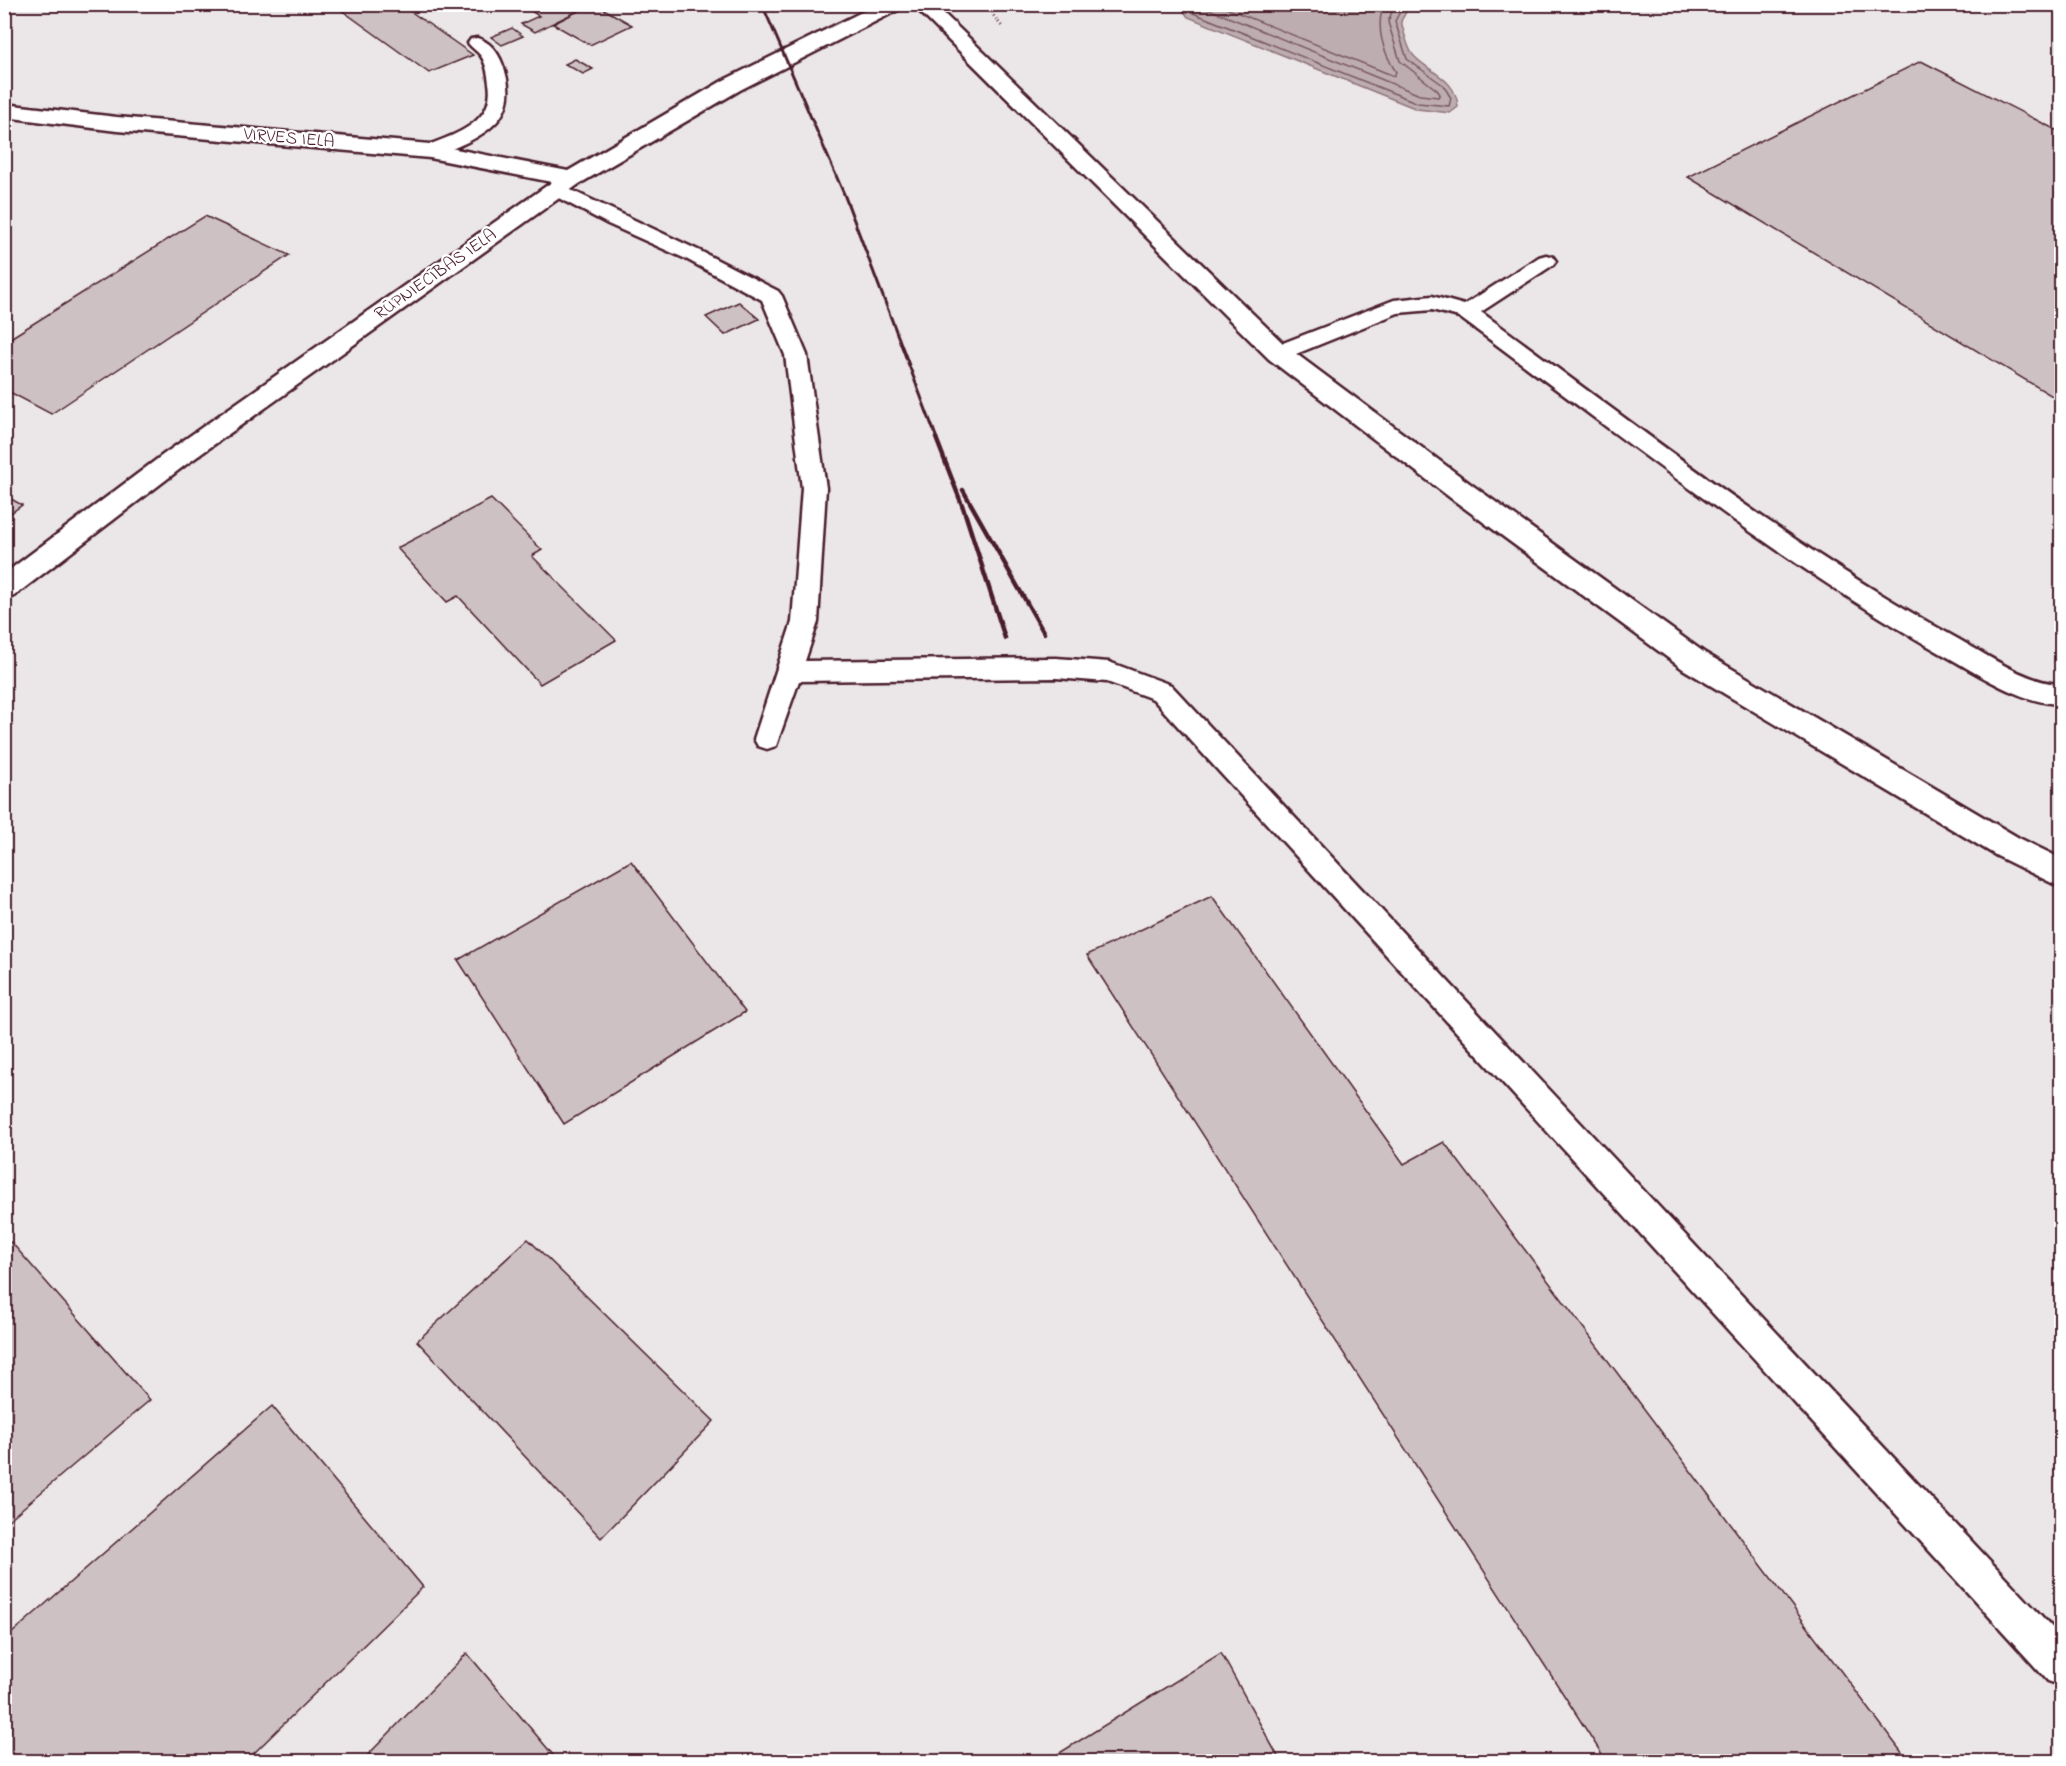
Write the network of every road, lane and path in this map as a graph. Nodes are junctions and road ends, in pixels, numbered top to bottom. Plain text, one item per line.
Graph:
1 (895, 4) edge
2 (922, 4) edge
3 (991, 4) edge
4 (1004, 30) dead end
5 (477, 43) dead end
6 (4, 110) edge
7 (430, 151) junction
8 (564, 184) junction
9 (1546, 261) dead end
10 (1467, 312) junction
11 (1278, 353) junction
12 (4, 589) edge
13 (789, 671) junction
14 (2056, 697) edge
15 (767, 739) dead end
16 (2061, 875) edge
17 (2061, 1667) edge

1 - 8 street, RŪPNIECĪBAS IELA
2 - 11 street
3 - 4 path
5 - 7 lane
6 - 7 street, VIRVES IELA
7 - 8 street, VIRVES IELA
8 - 12 street, RŪPNIECĪBAS IELA
8 - 13 lane
9 - 10 lane
10 - 11 lane
10 - 14 lane
11 - 16 street
13 - 15 lane
13 - 17 lane

